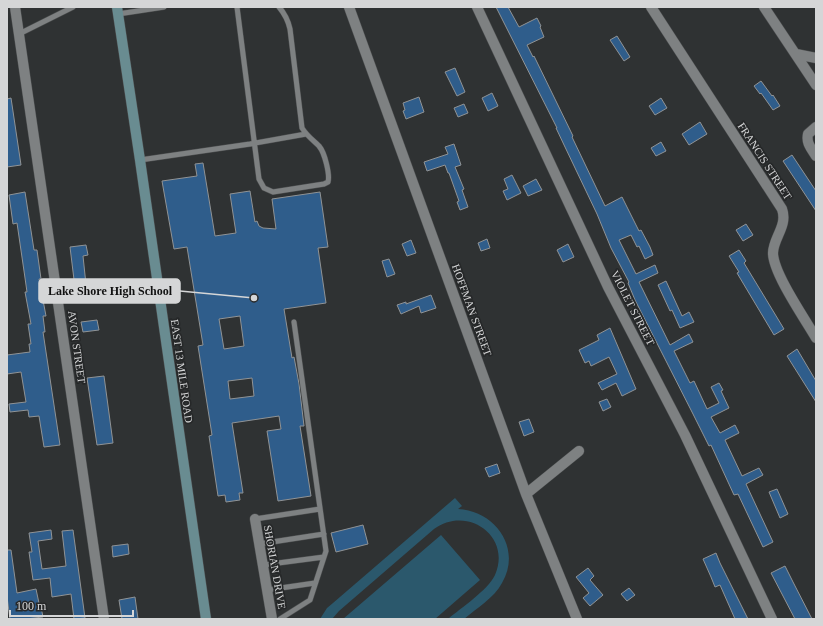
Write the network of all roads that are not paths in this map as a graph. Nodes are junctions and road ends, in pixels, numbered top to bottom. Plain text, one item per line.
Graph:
1 (15, 7) edge
2 (73, 7) edge
3 (164, 7) edge
4 (237, 7) edge
5 (279, 7) edge
6 (349, 7) edge
7 (477, 7) edge
8 (650, 7) edge
9 (764, 7) edge
10 (117, 10) edge
11 (19, 34) junction
12 (796, 54) junction
13 (816, 58) edge
14 (816, 85) edge
15 (816, 127) edge
16 (306, 134) junction
17 (254, 144) junction
18 (816, 156) edge
19 (140, 160) junction
20 (294, 322) dead end
21 (816, 338) edge
22 (579, 451) dead end
23 (526, 494) junction
24 (320, 509) junction
25 (255, 519) joint
26 (324, 534) junction
27 (259, 544) junction
28 (324, 557) junction
29 (263, 565) junction
30 (315, 583) junction
31 (267, 590) junction
32 (104, 619) edge
33 (206, 619) edge
34 (272, 619) edge
35 (280, 619) edge
36 (576, 619) edge
37 (772, 619) edge

1 - 11 street, AVON STREET
2 - 11 lane
3 - 10 lane
4 - 17 lane
5 - 16 lane
6 - 23 street, HOFFMAN STREET
7 - 37 street, VIOLET STREET
8 - 21 street, FRANCIS STREET
9 - 12 street
10 - 19 main road, EAST 13 MILE ROAD
11 - 32 street, AVON STREET
12 - 13 street
12 - 14 street
15 - 18 street
16 - 17 lane
16 - 17 lane
17 - 19 lane
19 - 33 main road, EAST 13 MILE ROAD
20 - 24 lane
22 - 23 street
23 - 36 street, HOFFMAN STREET
24 - 25 lane
24 - 26 lane
25 - 27 street, SHORIAN DRIVE
26 - 27 lane
26 - 28 lane
27 - 29 street, SHORIAN DRIVE
28 - 29 lane
28 - 30 lane
29 - 31 street, SHORIAN DRIVE
30 - 31 lane
30 - 35 lane
31 - 34 street, SHORIAN DRIVE

